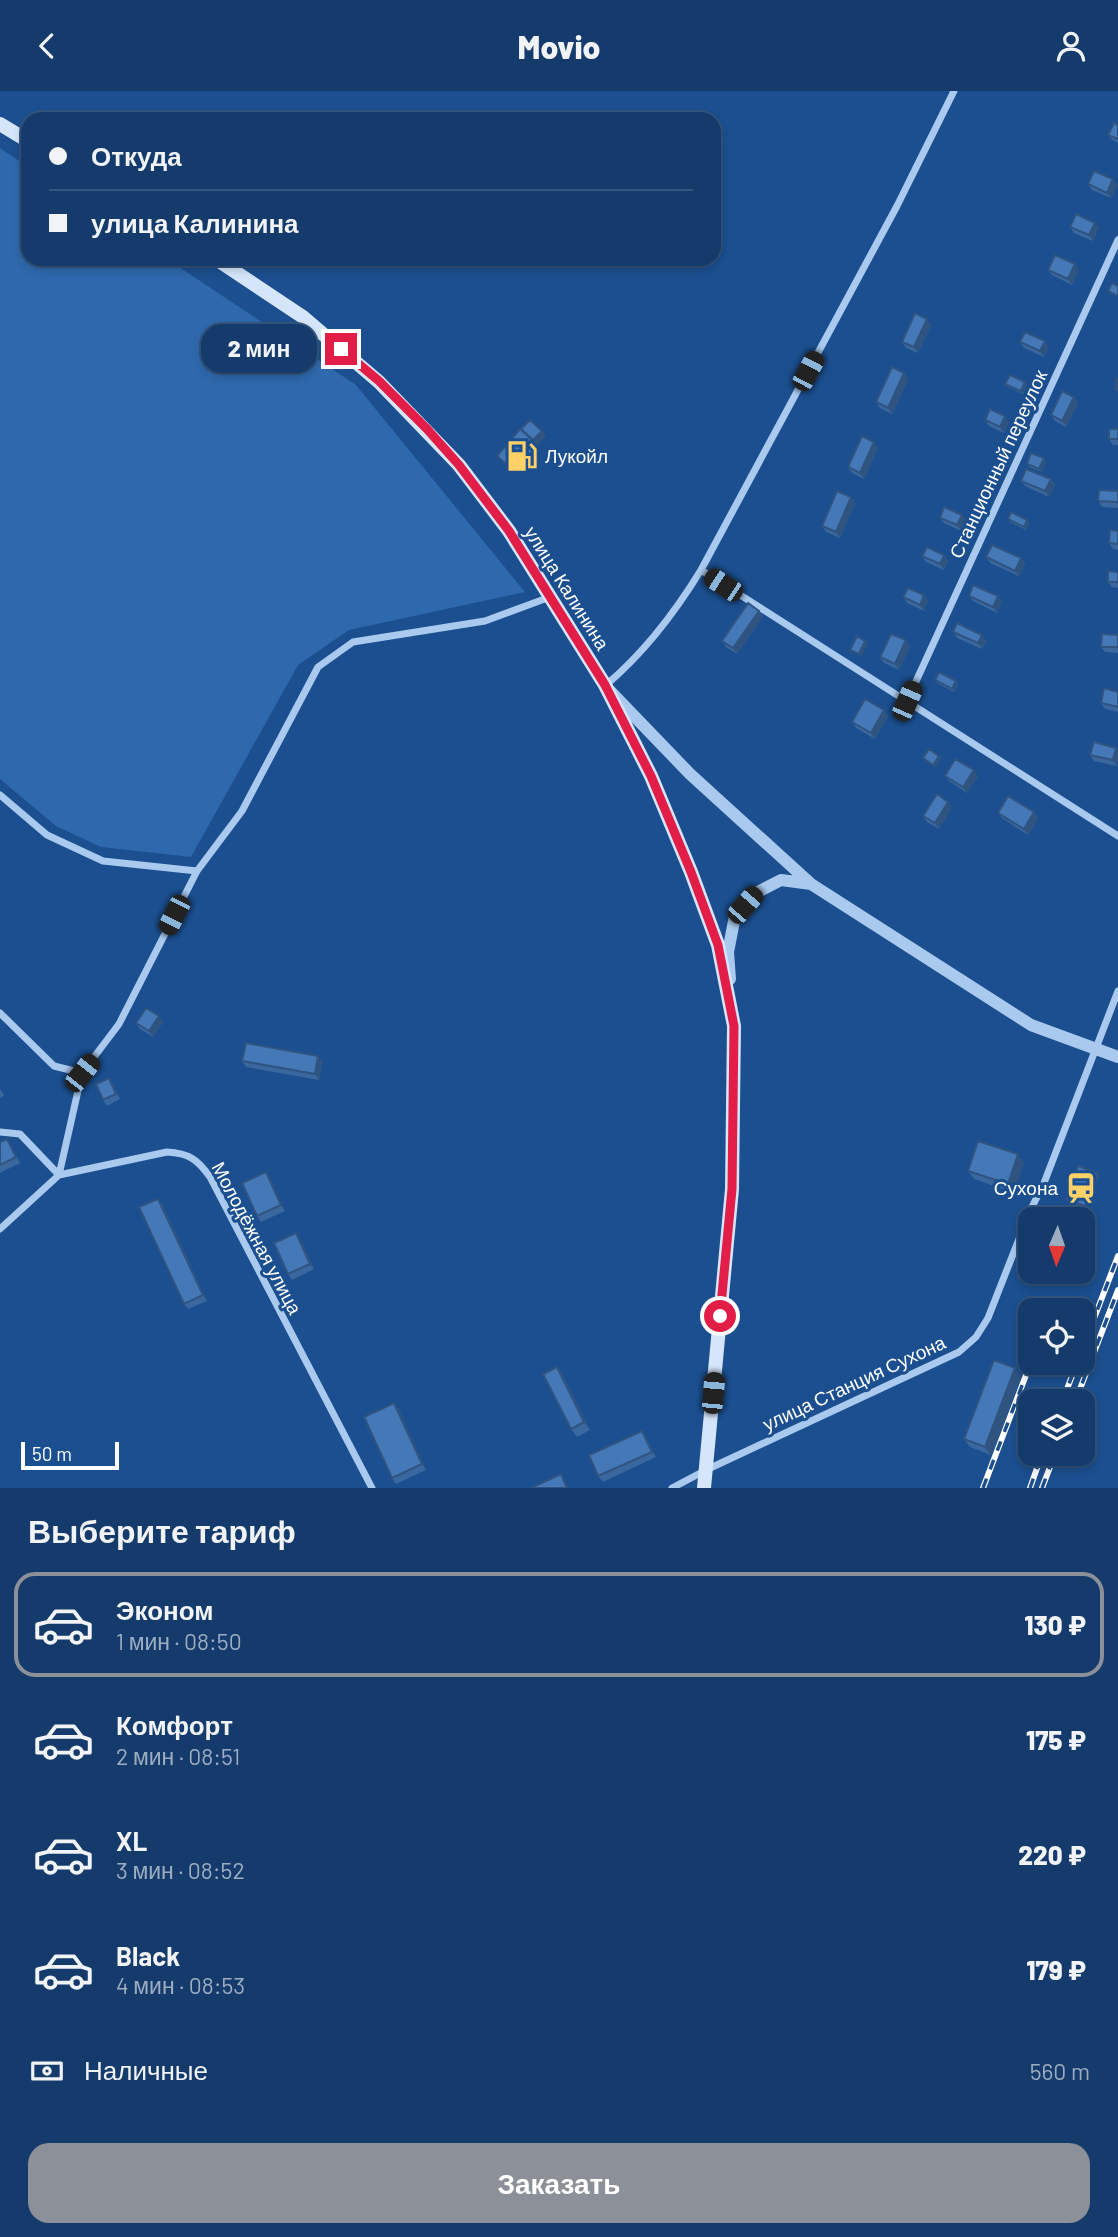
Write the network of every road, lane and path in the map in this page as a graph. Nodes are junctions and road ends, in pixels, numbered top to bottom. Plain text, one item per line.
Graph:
1 (954, 91) edge
2 (0, 124) edge
3 (21, 137) edge
4 (1118, 240) edge
5 (226, 266) edge
6 (701, 570) junction
7 (550, 597) junction
8 (605, 685) junction
9 (907, 701) junction
10 (0, 795) edge
11 (1118, 836) edge
12 (197, 871) junction
13 (811, 884) junction
14 (1118, 991) edge
15 (0, 1013) edge
16 (734, 1026) junction
17 (1118, 1057) edge
18 (82, 1073) junction
19 (0, 1132) edge
20 (59, 1175) junction
21 (0, 1230) edge
22 (705, 1470) junction
23 (372, 1488) edge
24 (672, 1488) edge
25 (704, 1488) edge

1 - 6 street
2 - 3 main road
4 - 9 street, Станционный переулок
5 - 7 main road, улица Калинина
6 - 8 street
6 - 9 street
7 - 8 main road, улица Калинина
7 - 12 street
8 - 13 street
8 - 16 main road, улица Калинина
9 - 11 street
10 - 12 street
12 - 18 street
13 - 16 street
13 - 17 street
14 - 22 street, улица Станция Сухона
15 - 18 street
16 - 22 main road, улица Калинина
18 - 20 street
19 - 20 street
20 - 21 street
20 - 23 street, Молодёжная улица
22 - 24 street, улица Станция Сухона
22 - 25 main road, улица Калинина

